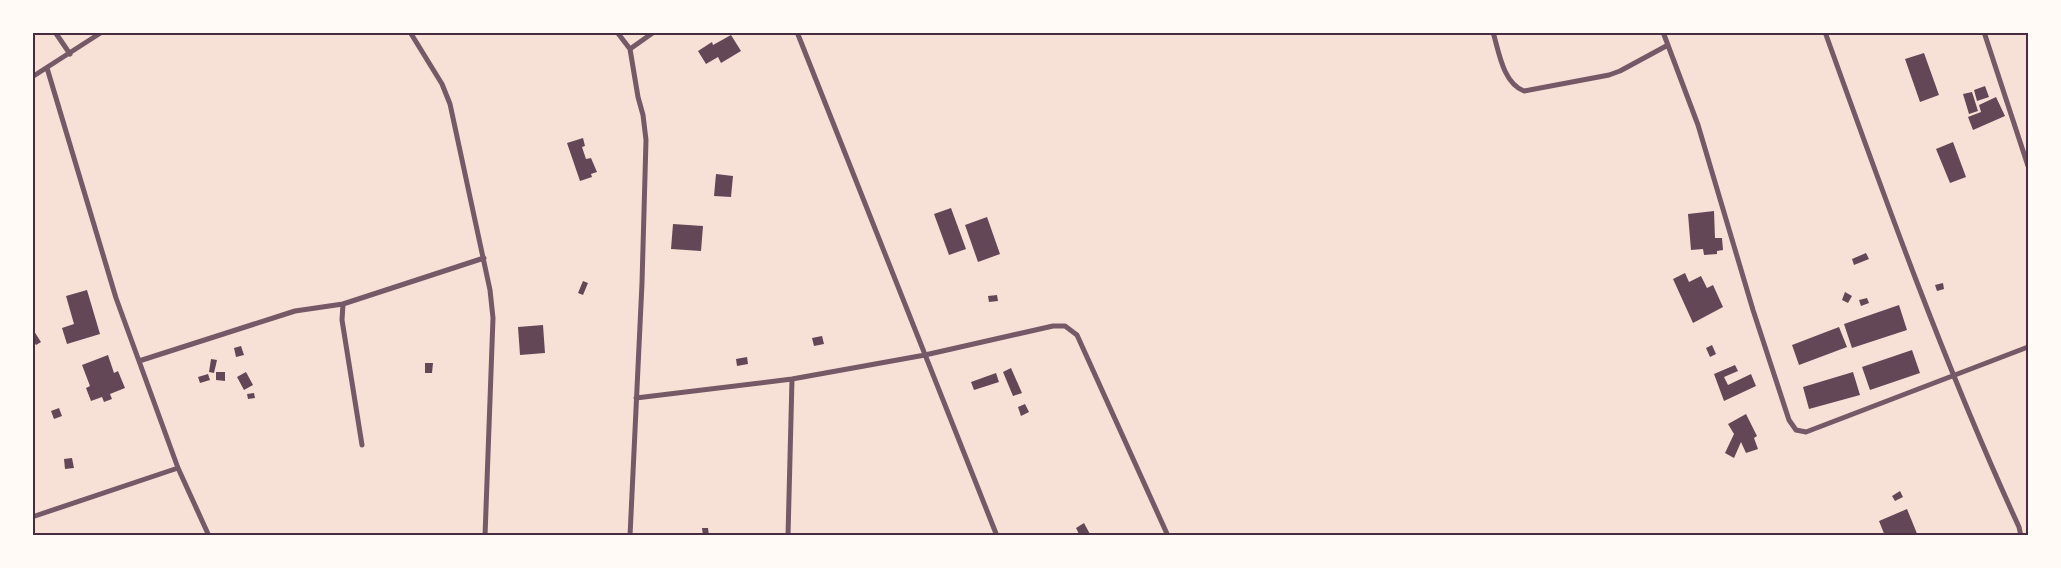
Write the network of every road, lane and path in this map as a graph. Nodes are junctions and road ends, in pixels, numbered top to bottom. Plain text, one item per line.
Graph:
1 (55, 32) edge
2 (102, 32) edge
3 (410, 32) edge
4 (617, 32) edge
5 (654, 32) edge
6 (797, 32) edge
7 (1492, 32) edge
8 (1663, 32) edge
9 (1825, 32) edge
10 (1984, 32) edge
11 (1668, 46) junction
12 (630, 49) junction
13 (70, 54) junction
14 (47, 68) junction
15 (32, 78) edge
16 (2028, 166) edge
17 (484, 258) junction
18 (343, 304) junction
19 (2028, 347) edge
20 (925, 355) junction
21 (139, 360) junction
22 (1954, 376) junction
23 (792, 379) junction
24 (636, 398) junction
25 (362, 445) dead end
26 (178, 468) junction
27 (32, 517) edge
28 (209, 536) edge
29 (485, 536) edge
30 (630, 536) edge
31 (788, 536) edge
32 (997, 536) edge
33 (1168, 536) edge
34 (2021, 536) edge

1 - 13 street
2 - 13 street
3 - 17 street
4 - 12 street
5 - 12 street
6 - 20 street
7 - 11 street
8 - 11 street
9 - 22 street
10 - 16 street
11 - 22 street
12 - 24 street
13 - 14 street
14 - 15 street
14 - 21 street
17 - 18 street
17 - 29 street
18 - 21 street
18 - 25 street
19 - 22 street
20 - 23 street
20 - 32 street
20 - 33 street
21 - 26 street
22 - 34 street
23 - 24 street
23 - 31 street
24 - 30 street
26 - 27 street
26 - 28 street

